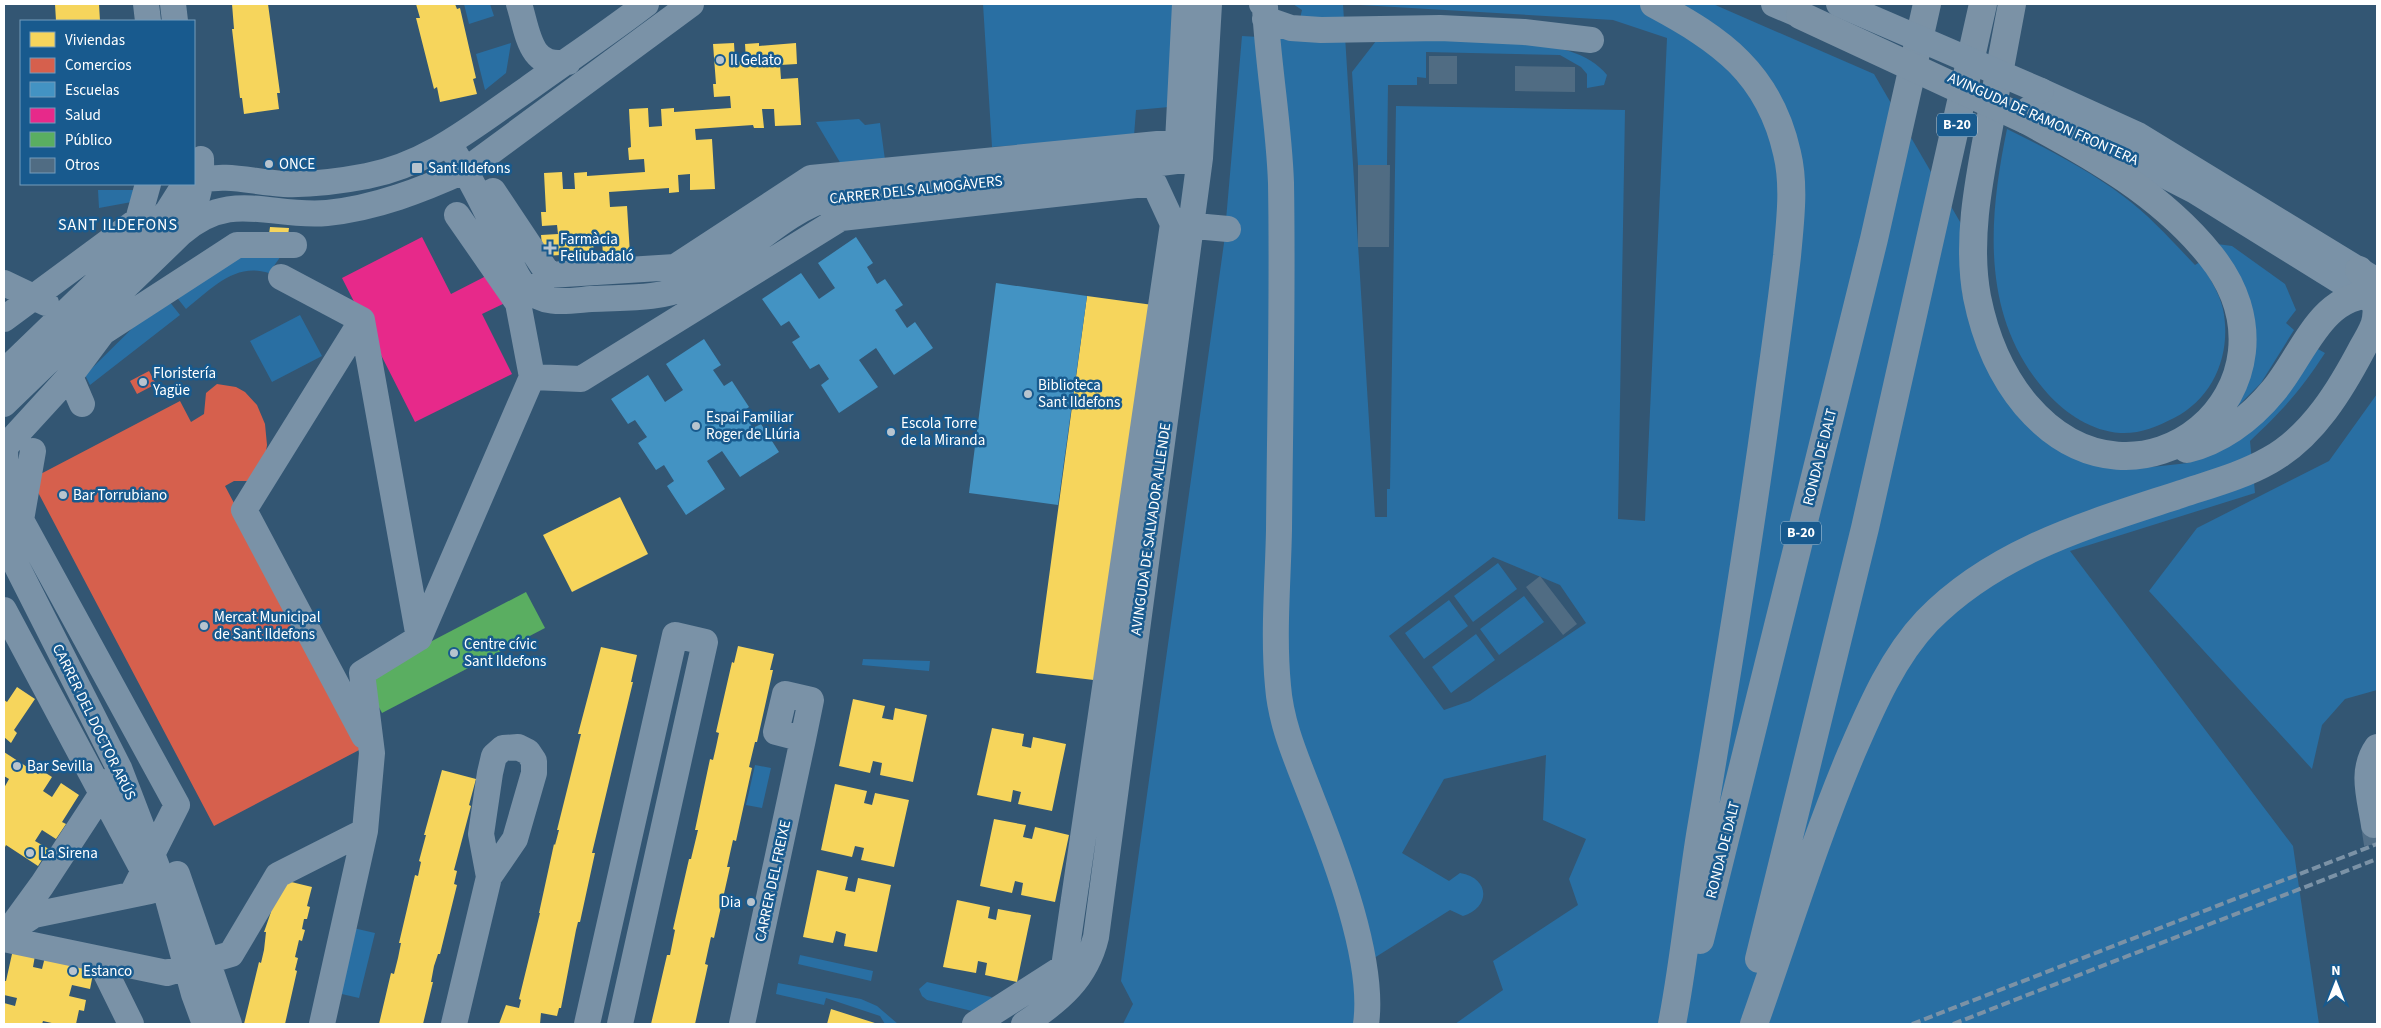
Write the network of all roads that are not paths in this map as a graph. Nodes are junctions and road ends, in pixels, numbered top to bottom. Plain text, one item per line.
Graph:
1 (146, 4) edge
2 (173, 4) edge
3 (519, 4) edge
4 (646, 4) edge
5 (691, 4) edge
6 (1184, 4) edge
7 (1209, 4) edge
8 (1654, 4) edge
9 (1774, 4) edge
10 (1839, 4) edge
11 (1928, 4) edge
12 (1984, 4) edge
13 (2012, 4) edge
14 (1264, 11) edge
15 (1800, 15) joint
16 (148, 20) edge
17 (175, 20) edge
18 (1591, 40) dead end
19 (568, 62) junction
20 (2031, 106) junction
21 (449, 144) junction
22 (1200, 158) junction
23 (466, 170) junction
24 (195, 176) edge
25 (195, 177) edge
26 (148, 185) edge
27 (187, 185) edge
28 (194, 185) edge
29 (492, 191) dead end
30 (249, 208) junction
31 (458, 215) dead end
32 (1182, 225) junction
33 (1228, 229) dead end
34 (180, 233) junction
35 (294, 245) dead end
36 (281, 277) dead end
37 (4, 283) edge
38 (533, 290) junction
39 (2372, 292) edge
40 (14, 307) edge
41 (362, 320) junction
42 (85, 323) junction
43 (53, 339) junction
44 (2365, 361) edge
45 (4, 372) edge
46 (70, 376) junction
47 (532, 377) junction
48 (4, 404) edge
49 (82, 404) dead end
50 (33, 451) dead end
51 (2132, 456) junction
52 (9, 530) edge
53 (4, 610) edge
54 (419, 638) junction
55 (803, 738) dead end
56 (2377, 747) edge
57 (372, 753) junction
58 (119, 768) junction
59 (102, 793) junction
60 (2374, 825) dead end
61 (365, 831) junction
62 (151, 872) junction
63 (489, 878) dead end
64 (5, 936) edge
65 (98, 959) junction
66 (188, 967) junction
67 (1763, 976) junction
68 (1676, 1018) edge
69 (131, 1024) edge
70 (186, 1024) edge
71 (205, 1024) edge
72 (229, 1024) edge
73 (322, 1024) edge
74 (454, 1024) edge
75 (587, 1024) edge
76 (620, 1024) edge
77 (742, 1024) edge
78 (975, 1024) edge
79 (1024, 1024) edge
80 (1366, 1024) edge
81 (1745, 1024) edge
82 (1754, 1024) edge

1 - 16 street
2 - 17 street
3 - 19 street
4 - 19 street
5 - 23 street
6 - 38 street
7 - 22 street, AVINGUDA DE SALVADOR ALLENDE
8 - 68 highway
9 - 15 street
10 - 20 street, AVINGUDA DE RAMON FRONTERA, bridge
11 - 68 highway, RONDA DE DALT / B-20
12 - 67 highway, B-20
13 - 51 highway
14 - 18 street
14 - 80 street
15 - 20 highway, bridge
19 - 21 street
20 - 39 street, AVINGUDA DE RAMON FRONTERA
20 - 51 highway
21 - 23 street, CARRER DELS ALMOGÀVERS
21 - 24 street
22 - 32 street, AVINGUDA DE SALVADOR ALLENDE
22 - 38 street, CARRER DELS ALMOGÀVERS
23 - 30 street
23 - 38 street, CARRER DELS ALMOGÀVERS
25 - 30 street
26 - 40 street
27 - 42 street
28 - 34 street
29 - 38 street
30 - 34 street
31 - 38 street
32 - 33 street
32 - 47 street
32 - 78 street
32 - 79 street, AVINGUDA DE SALVADOR ALLENDE
34 - 42 street
35 - 42 street
36 - 41 street
37 - 40 street
38 - 47 street
39 - 44 highway
39 - 51 highway
40 - 42 street
40 - 43 street
41 - 54 street
41 - 57 street
42 - 43 street
42 - 46 street
43 - 45 street
43 - 48 street
44 - 67 highway
46 - 49 street
46 - 52 street
47 - 54 street
50 - 52 street
52 - 58 street, CARRER DEL DOCTOR ARÚS
52 - 62 street
53 - 59 street
54 - 57 street
55 - 77 street, CARRER DEL FREIXE
56 - 60 street
57 - 61 street
58 - 59 street
58 - 62 street, CARRER DEL DOCTOR ARÚS
59 - 62 street
59 - 64 street
61 - 66 street
61 - 73 street
62 - 64 street
62 - 66 street, CARRER DEL DOCTOR ARÚS
62 - 66 street
63 - 74 street
64 - 65 street
65 - 66 street
65 - 69 street
66 - 70 street
66 - 71 street, CARRER DEL DOCTOR ARÚS
66 - 72 street
67 - 81 highway, B-20
67 - 82 highway
75 - 76 street

